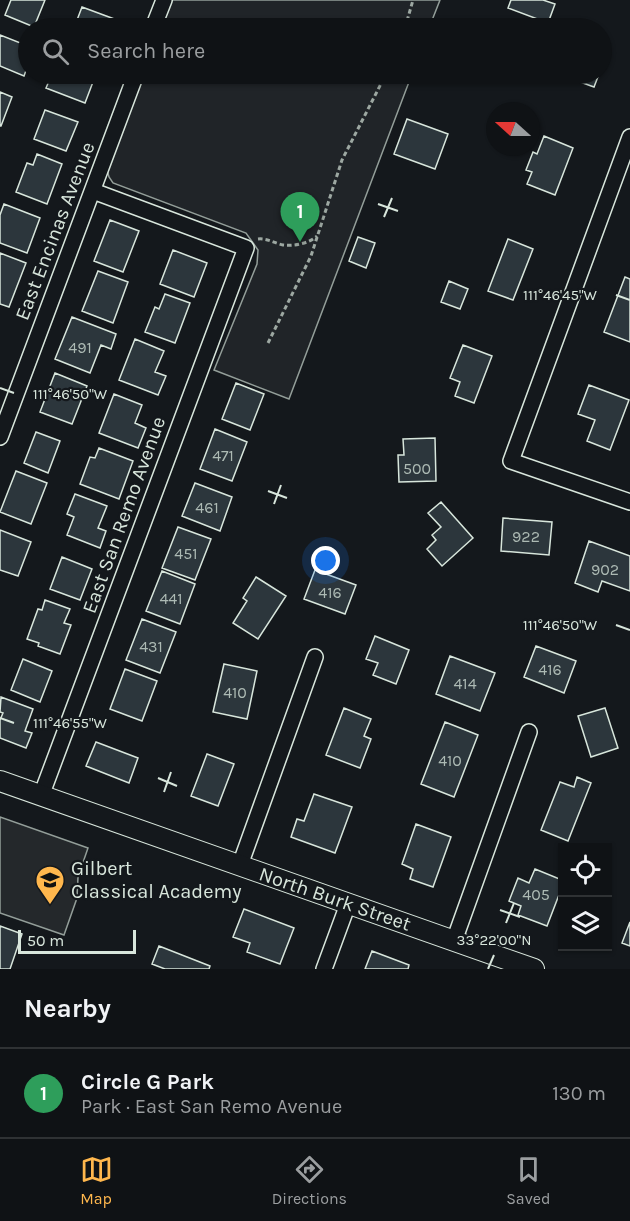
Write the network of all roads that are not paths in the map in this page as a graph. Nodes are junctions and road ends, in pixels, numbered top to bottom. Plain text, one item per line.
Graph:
1 (164, 0) edge
2 (157, 18) edge
3 (132, 84) edge
4 (630, 137) edge
5 (93, 191) junction
6 (0, 437) edge
7 (630, 502) edge
8 (315, 657) dead end
9 (529, 732) dead end
10 (0, 781) edge
11 (41, 796) junction
12 (240, 866) junction
13 (348, 904) junction
14 (454, 941) junction
15 (324, 969) edge
16 (534, 969) edge

1 - 2 street
3 - 5 street, East Encinas Avenue
4 - 7 street
5 - 6 street, East Encinas Avenue
5 - 11 street, East San Remo Avenue
8 - 12 street
9 - 14 street
10 - 11 street, North Burk Street
11 - 12 street, North Burk Street
12 - 13 street, North Burk Street
13 - 14 street, North Burk Street
13 - 15 street
14 - 16 street, North Burk Street

